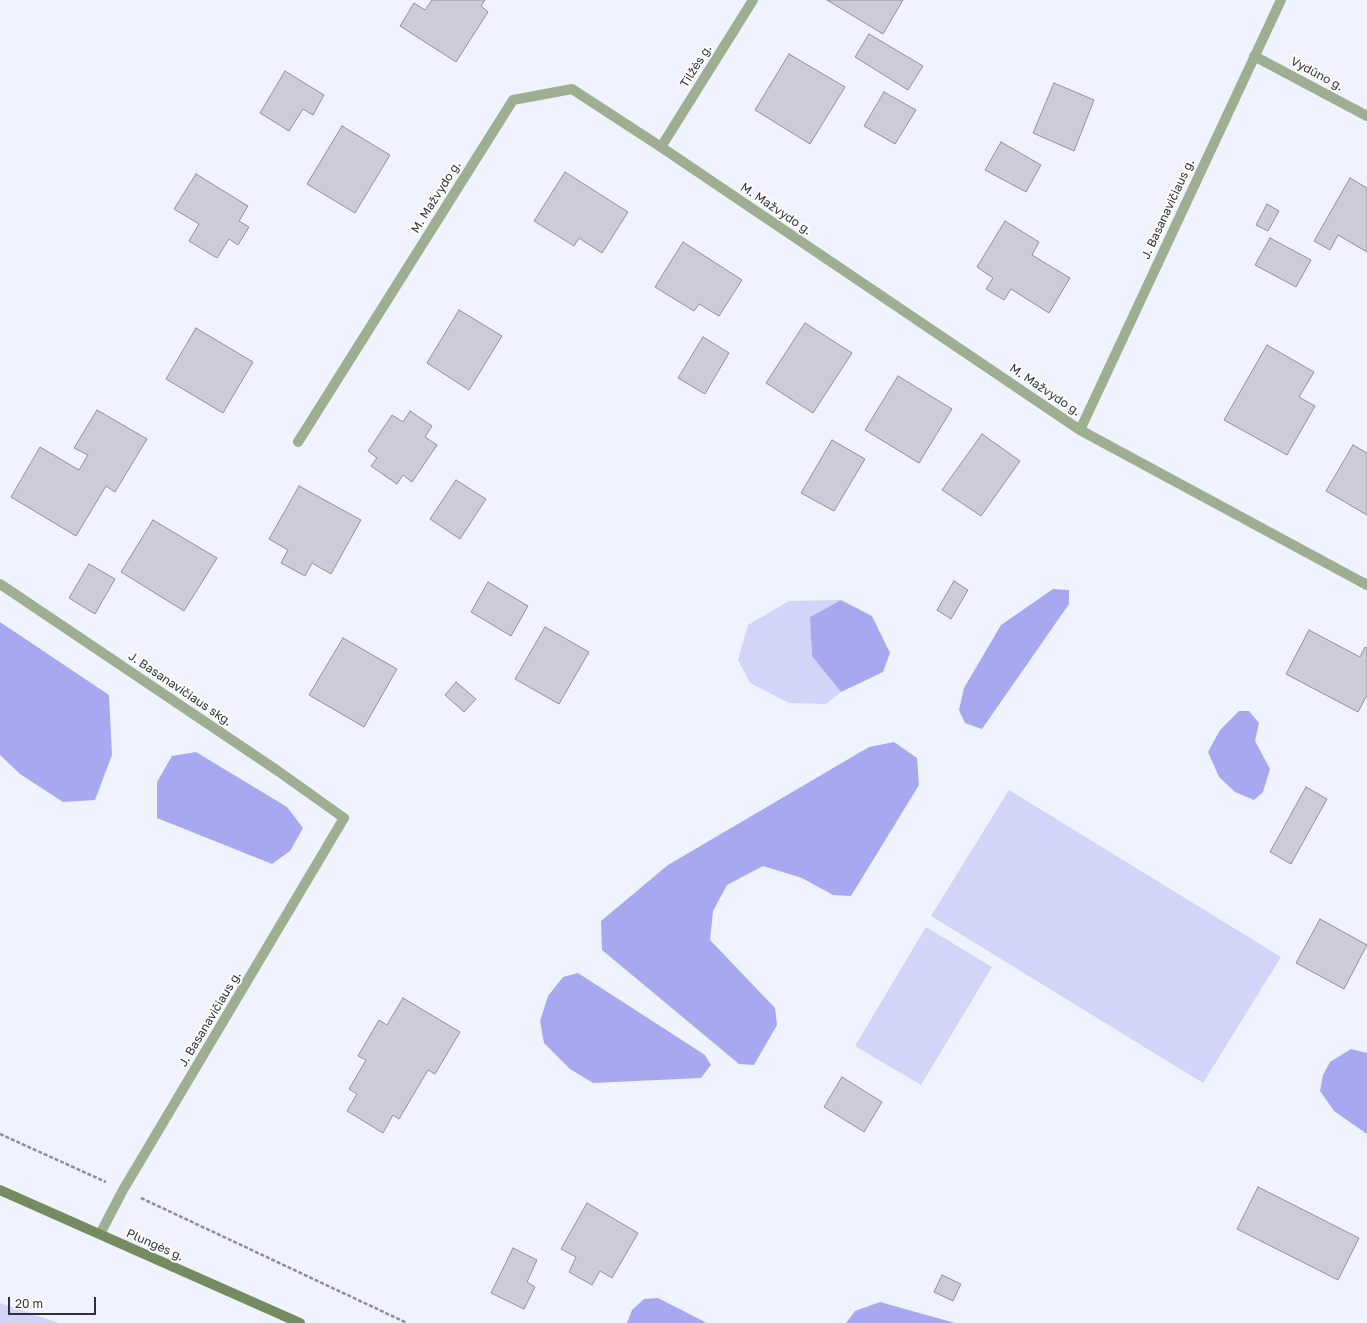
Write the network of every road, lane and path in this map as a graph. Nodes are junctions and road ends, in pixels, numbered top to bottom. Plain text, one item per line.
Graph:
1 (753, 0) edge
2 (1281, 0) edge
3 (1254, 56) junction
4 (1367, 116) edge
5 (661, 147) junction
6 (1080, 430) junction
7 (298, 442) dead end
8 (0, 584) edge
9 (1367, 585) edge
10 (344, 818) joint
11 (0, 1134) edge
12 (0, 1190) edge
13 (123, 1190) junction
14 (100, 1234) junction
15 (300, 1323) edge
16 (407, 1323) edge

1 - 5 street, Tilžės g.
2 - 3 street, J. Basanavičiaus g.
3 - 4 street, Vydūno g.
3 - 6 street, J. Basanavičiaus g.
5 - 6 street, M. Mažvydo g.
5 - 7 street, M. Mažvydo g.
6 - 9 street, M. Mažvydo g.
8 - 10 street, J. Basanavičiaus skg.
10 - 13 street, J. Basanavičiaus g.
11 - 13 path
12 - 14 main road, Plungės g.
13 - 14 street, J. Basanavičiaus g.
13 - 16 path
14 - 15 main road, Plungės g.

